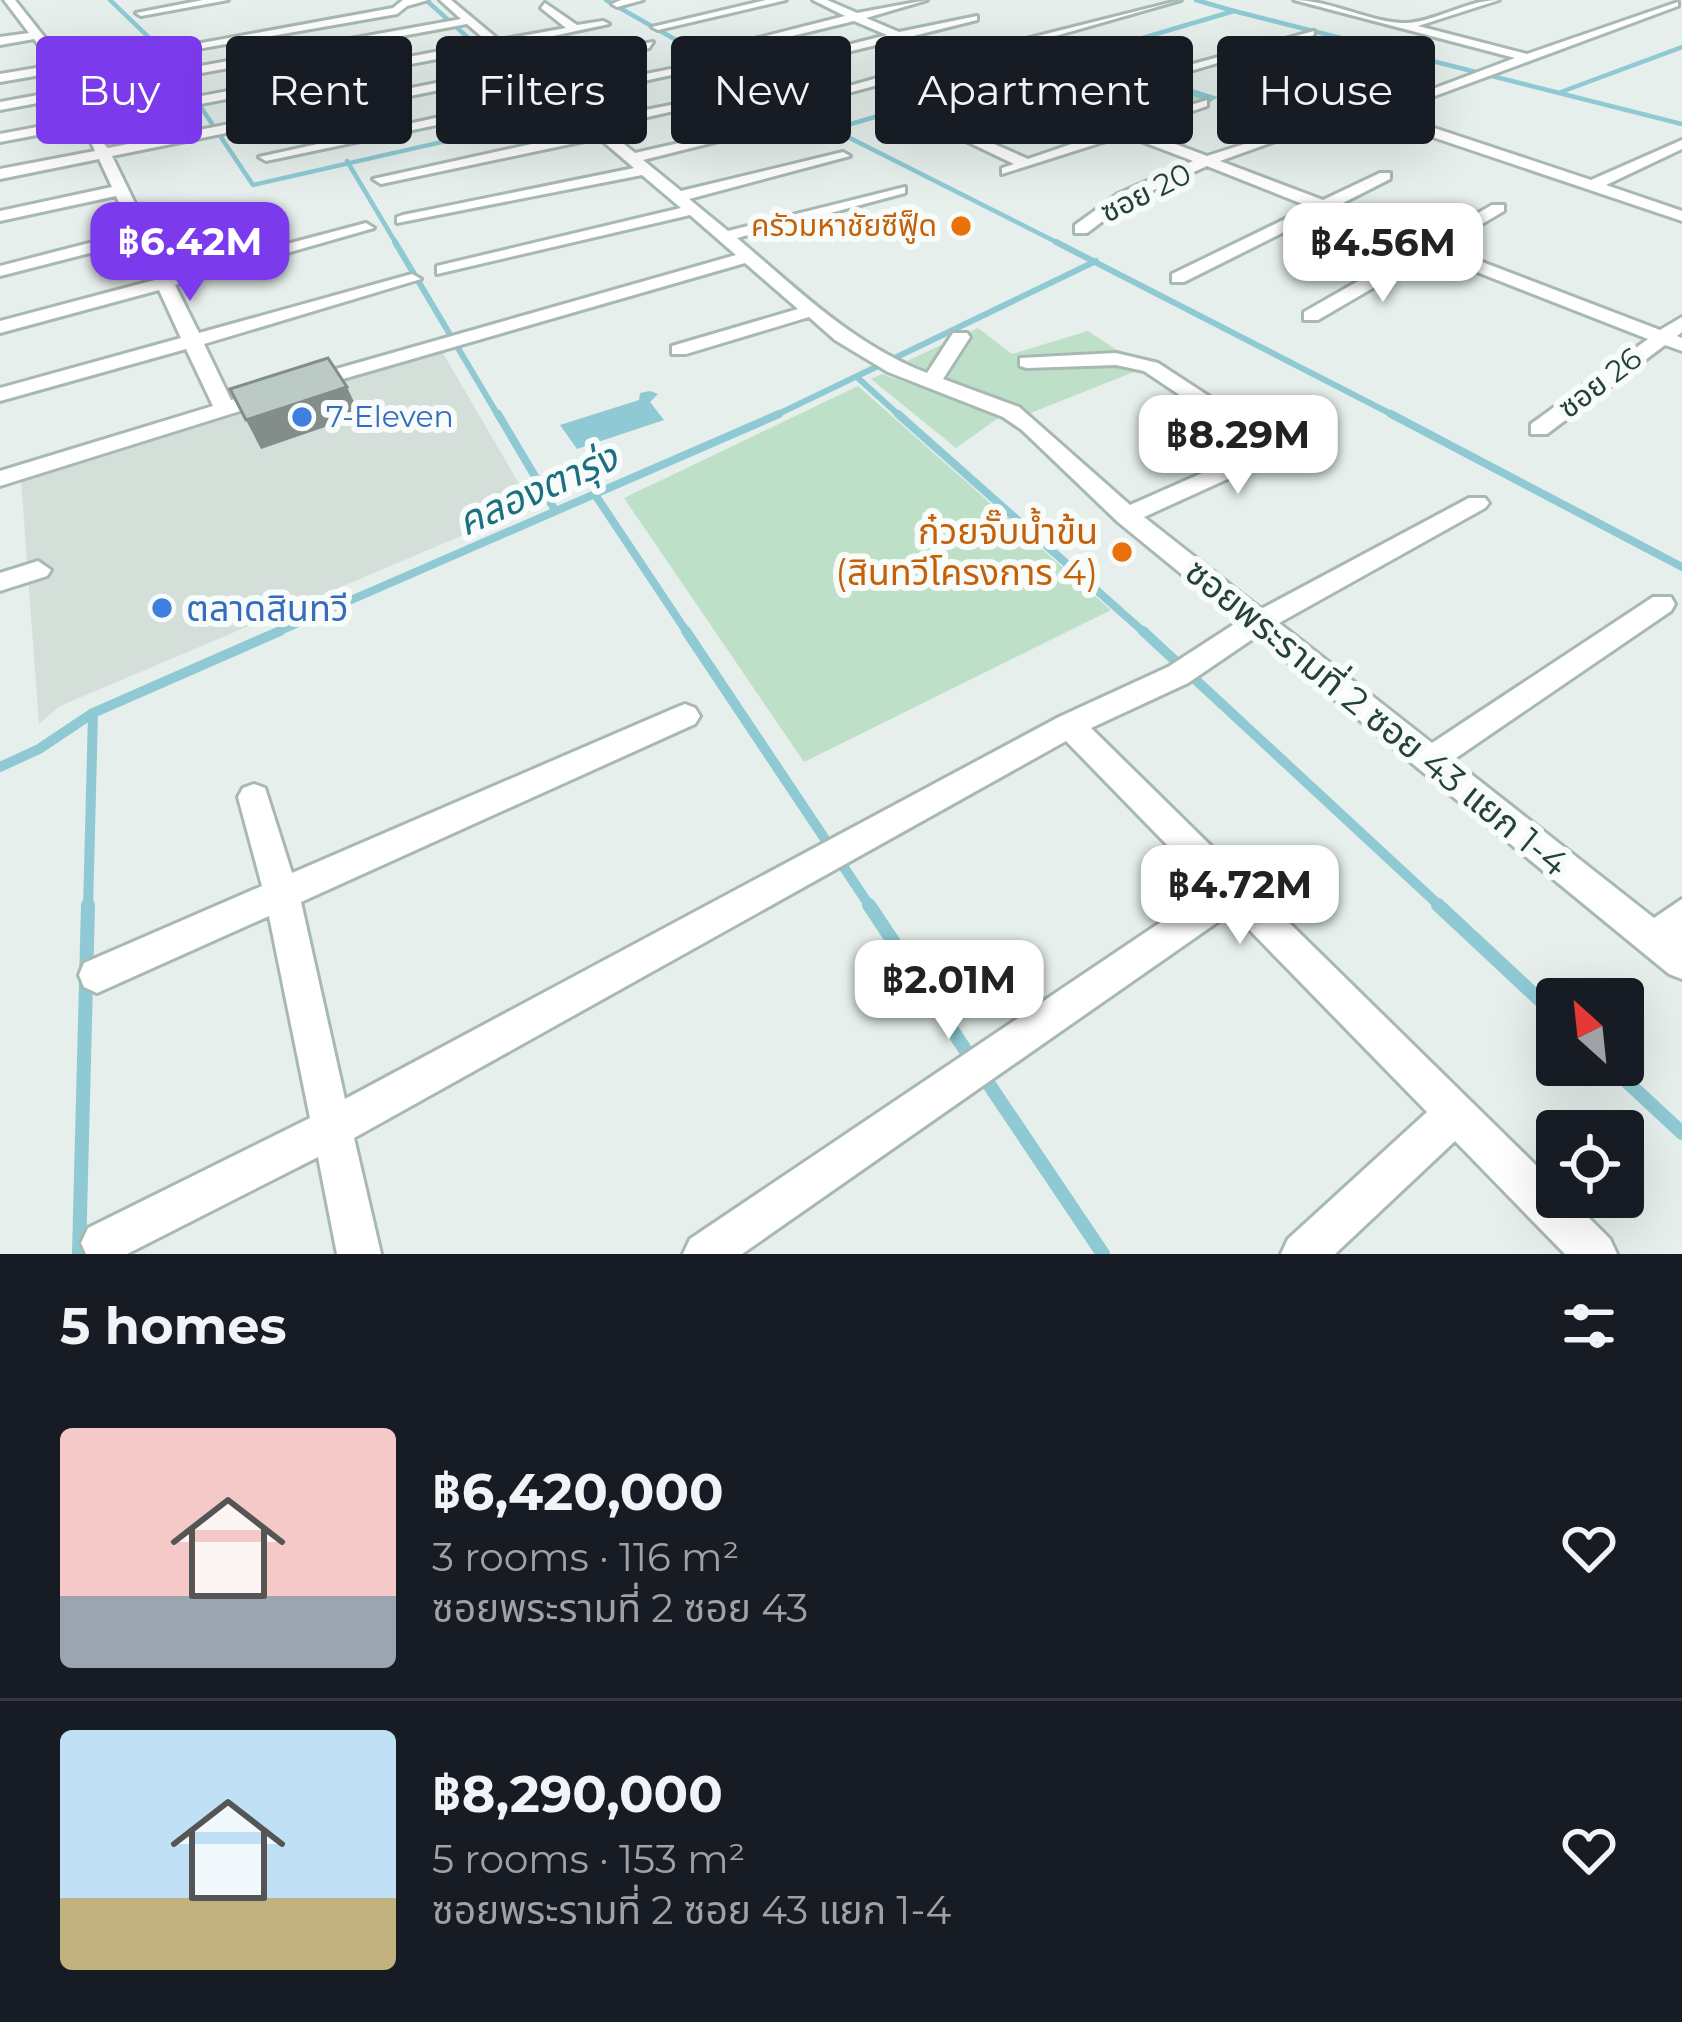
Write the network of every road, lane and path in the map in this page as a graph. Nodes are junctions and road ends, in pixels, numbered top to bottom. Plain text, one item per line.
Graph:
1 (9, 0) edge
2 (223, 0) edge
3 (385, 0) edge
4 (423, 0) edge
5 (445, 0) edge
6 (638, 0) edge
7 (782, 0) edge
8 (818, 0) edge
9 (1299, 0) edge
10 (1494, 0) edge
11 (1659, 0) edge
12 (922, 1) edge
13 (1176, 1) edge
14 (404, 3) edge
15 (617, 4) dead end
16 (1678, 4) edge
17 (545, 6) dead end
18 (141, 13) dead end
19 (295, 14) junction
20 (21, 16) junction
21 (855, 16) junction
22 (973, 18) dead end
23 (0, 19) edge
24 (468, 21) junction
25 (603, 25) dead end
26 (211, 27) dead end
27 (308, 27) junction
28 (658, 27) dead end
29 (1407, 27) junction
30 (575, 29) junction
31 (1310, 34) dead end
32 (36, 35) joint
33 (896, 35) junction
34 (384, 36) edge
35 (486, 36) edge
36 (535, 36) edge
37 (774, 36) edge
38 (1042, 36) edge
39 (0, 41) edge
40 (202, 44) edge
41 (851, 46) edge
42 (1531, 58) junction
43 (1193, 67) edge
44 (36, 72) edge
45 (0, 78) edge
46 (436, 85) edge
47 (413, 90) junction
48 (36, 99) edge
49 (1202, 103) dead end
50 (0, 106) edge
51 (1193, 106) edge
52 (436, 108) edge
53 (436, 121) edge
54 (36, 131) edge
55 (0, 138) edge
56 (99, 144) edge
57 (532, 144) edge
58 (615, 144) edge
59 (709, 144) edge
60 (982, 144) edge
61 (1085, 144) edge
62 (1168, 144) edge
63 (1256, 144) edge
64 (1681, 144) edge
65 (103, 153) junction
66 (843, 156) dead end
67 (266, 157) dead end
68 (1213, 161) junction
69 (638, 164) junction
70 (1028, 164) junction
71 (1007, 171) dead end
72 (0, 174) edge
73 (1385, 176) dead end
74 (380, 179) dead end
75 (1592, 186) junction
76 (121, 190) junction
77 (899, 190) dead end
78 (677, 197) junction
79 (1323, 205) junction
80 (1498, 208) dead end
81 (692, 210) junction
82 (220, 214) dead end
83 (0, 216) edge
84 (1682, 216) edge
85 (403, 220) dead end
86 (365, 228) dead end
87 (1081, 229) dead end
88 (142, 235) junction
89 (723, 237) junction
90 (1428, 247) junction
91 (747, 257) junction
92 (442, 270) dead end
93 (0, 271) edge
94 (1178, 278) dead end
95 (412, 279) dead end
96 (165, 283) junction
97 (811, 310) junction
98 (1311, 316) dead end
99 (1682, 323) edge
100 (0, 327) edge
101 (960, 337) dead end
102 (193, 341) junction
103 (1672, 341) edge
104 (680, 350) dead end
105 (1027, 362) dead end
106 (932, 381) junction
107 (0, 395) edge
108 (225, 409) junction
109 (1325, 426) dead end
110 (1539, 429) dead end
111 (1274, 448) junction
112 (0, 479) edge
113 (1477, 503) dead end
114 (1127, 516) junction
115 (38, 570) dead end
116 (0, 582) edge
117 (1662, 604) dead end
118 (1258, 622) junction
119 (685, 716) dead end
120 (1069, 724) junction
121 (1430, 760) junction
122 (254, 797) dead end
123 (1234, 892) junction
124 (282, 895) junction
125 (1682, 915) edge
126 (1668, 951) edge
127 (97, 975) dead end
128 (1456, 1113) junction
129 (330, 1129) junction
130 (103, 1243) dead end
131 (359, 1254) edge
132 (705, 1254) edge
133 (1303, 1254) edge
134 (1595, 1254) edge

1 - 20 street
2 - 18 street
3 - 14 street
3 - 19 street
4 - 14 street
5 - 24 street, ซอยพระรามที่ 2 ซอย 43 แยก 1-4
6 - 15 street
7 - 28 street
8 - 21 street
9 - 29 street
10 - 29 street
11 - 16 street
12 - 21 street
13 - 38 street
14 - 27 street
16 - 42 street
17 - 30 street
19 - 26 street
19 - 27 street
20 - 23 street
20 - 32 street
21 - 33 street
21 - 37 street
22 - 33 street
24 - 34 street
24 - 35 street, ซอยพระรามที่ 2 ซอย 43 แยก 1-4
25 - 30 street
27 - 40 street
29 - 42 street
30 - 36 street
31 - 43 street
32 - 39 street
33 - 41 street
42 - 75 street
44 - 45 street
46 - 47 street
47 - 52 street
47 - 65 street
48 - 50 street
49 - 51 street
53 - 67 street
54 - 55 street
56 - 65 street
57 - 74 street
58 - 69 street, ซอยพระรามที่ 2 ซอย 43 แยก 1-4
59 - 69 street
60 - 70 street
61 - 70 street
62 - 68 street
63 - 68 street, ซอย 20
64 - 75 street
65 - 72 street
65 - 76 street
66 - 78 street
68 - 79 street
68 - 87 street, ซอย 20
69 - 78 street, ซอยพระรามที่ 2 ซอย 43 แยก 1-4
69 - 85 street
70 - 71 street
73 - 79 street
75 - 84 street
76 - 83 street
76 - 88 street
77 - 89 street
78 - 81 street, ซอยพระรามที่ 2 ซอย 43 แยก 1-4
79 - 90 street
79 - 94 street
80 - 90 street
81 - 89 street, ซอยพระรามที่ 2 ซอย 43 แยก 1-4
81 - 92 street
82 - 88 street
86 - 96 street
88 - 93 street
88 - 96 street
89 - 91 street, ซอยพระรามที่ 2 ซอย 43 แยก 1-4
90 - 98 street
90 - 103 street
91 - 97 street, ซอยพระรามที่ 2 ซอย 43 แยก 1-4
91 - 108 street
95 - 102 street
96 - 100 street
96 - 102 street
97 - 104 street
97 - 106 street, ซอยพระรามที่ 2 ซอย 43 แยก 1-4
99 - 103 street, ซอย 26
101 - 106 street
102 - 107 street
102 - 108 street
103 - 110 street, ซอย 26
105 - 111 street
106 - 114 street, ซอยพระรามที่ 2 ซอย 43 แยก 1-4
108 - 112 street
109 - 111 street
111 - 114 street
113 - 118 street
114 - 118 street, ซอยพระรามที่ 2 ซอย 43 แยก 1-4
115 - 116 street
117 - 121 street
118 - 120 street
118 - 121 street, ซอยพระรามที่ 2 ซอย 43 แยก 1-4
119 - 124 street
120 - 123 street
120 - 129 street
121 - 126 street, ซอยพระรามที่ 2 ซอย 43 แยก 1-4
122 - 124 street
123 - 128 street
123 - 132 street
124 - 127 street
124 - 129 street
125 - 126 street
128 - 133 street
128 - 134 street
129 - 130 street
129 - 131 street

